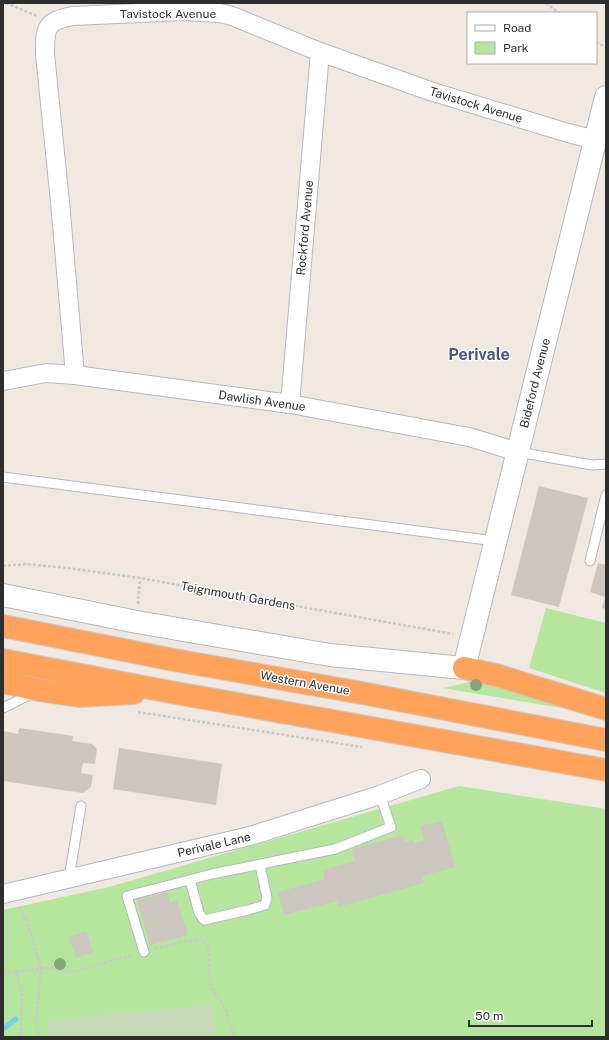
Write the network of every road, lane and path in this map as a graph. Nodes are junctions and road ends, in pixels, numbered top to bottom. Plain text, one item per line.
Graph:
1 (6, 3) edge
2 (546, 3) edge
3 (558, 12) edge
4 (41, 18) dead end
5 (597, 42) edge
6 (606, 47) edge
7 (320, 52) junction
8 (606, 97) edge
9 (596, 140) junction
10 (75, 375) junction
11 (3, 381) edge
12 (290, 404) junction
13 (518, 452) junction
14 (606, 464) edge
15 (3, 476) edge
16 (606, 495) edge
17 (495, 541) junction
18 (590, 561) dead end
19 (3, 566) edge
20 (140, 578) junction
21 (3, 595) edge
22 (137, 622) junction
23 (3, 626) edge
24 (471, 638) junction
25 (3, 660) edge
26 (464, 668) junction
27 (3, 682) edge
28 (39, 690) junction
29 (165, 691) junction
30 (3, 708) edge
31 (606, 709) edge
32 (130, 711) dead end
33 (606, 740) edge
34 (363, 748) dead end
35 (606, 770) edge
36 (421, 779) dead end
37 (380, 795) junction
38 (81, 806) dead end
39 (260, 865) junction
40 (69, 878) junction
41 (190, 880) junction
42 (9, 901) edge
43 (144, 952) junction
44 (41, 968) junction
45 (16, 972) junction
46 (3, 973) edge
47 (21, 1037) edge
48 (38, 1037) edge
49 (234, 1037) edge

1 - 4 path
2 - 3 path
5 - 6 path
7 - 9 street, Tavistock Avenue
7 - 10 street, Tavistock Avenue
7 - 12 street, Rockford Avenue
8 - 9 street, Bideford Avenue
9 - 13 street, Bideford Avenue
10 - 11 street, Dawlish Avenue
10 - 12 street, Dawlish Avenue
12 - 13 street, Dawlish Avenue
13 - 14 lane
13 - 17 street, Bideford Avenue
15 - 17 lane
16 - 18 lane
17 - 24 street, Bideford Avenue
19 - 20 path, Teignmouth Gardens
20 - 22 path
20 - 24 path, Teignmouth Gardens
21 - 22 street
22 - 26 street
23 - 33 highway, Western Avenue
24 - 26 street, Bideford Avenue
25 - 29 highway
26 - 31 highway
27 - 28 highway
28 - 29 highway
28 - 30 lane
29 - 35 highway
32 - 34 path
36 - 37 street, Perivale Lane
37 - 39 lane
37 - 40 street, Perivale Lane
38 - 40 lane
39 - 41 lane
39 - 41 lane
40 - 42 street, Perivale Lane
41 - 43 lane
42 - 44 path
43 - 44 path
43 - 49 path
44 - 45 path
44 - 48 path
45 - 46 path
45 - 47 path

